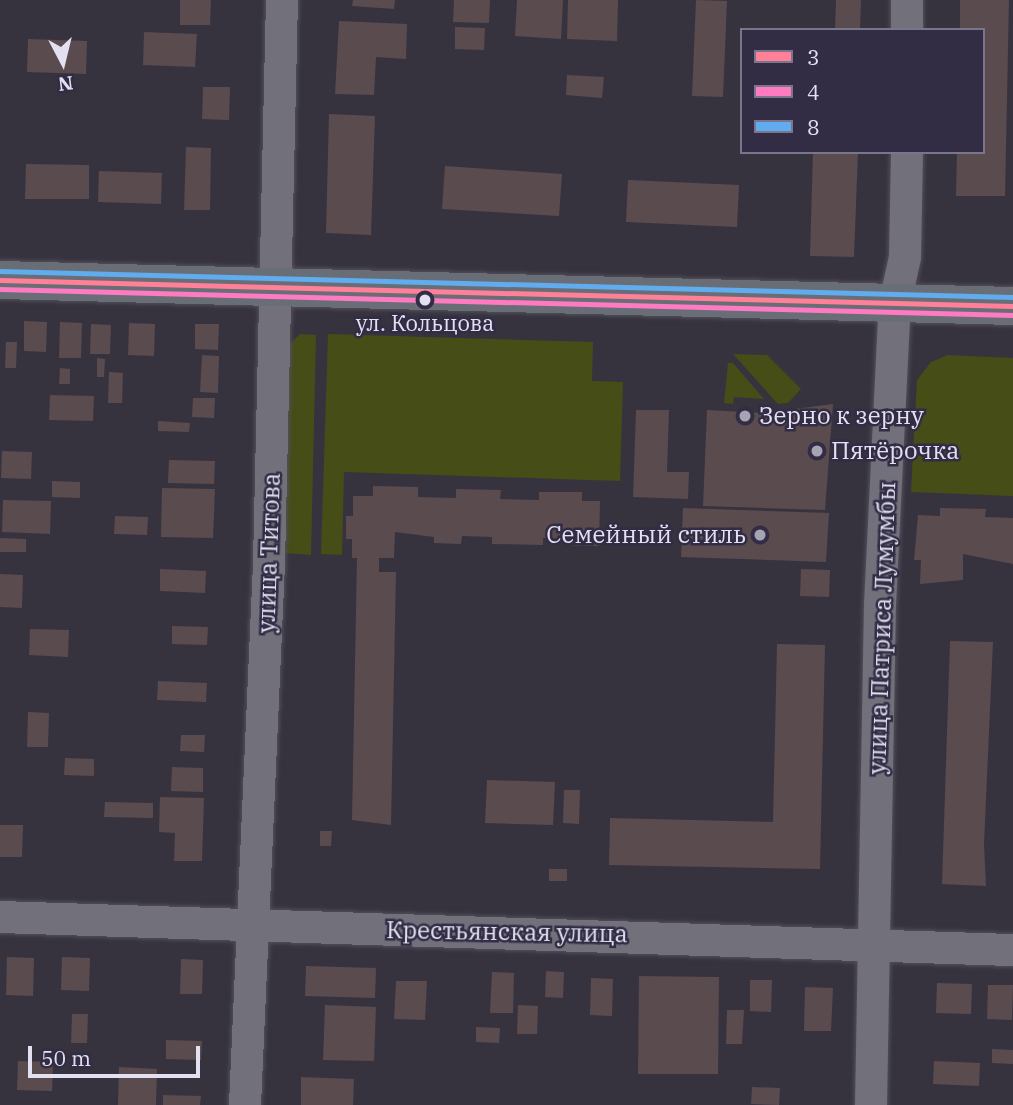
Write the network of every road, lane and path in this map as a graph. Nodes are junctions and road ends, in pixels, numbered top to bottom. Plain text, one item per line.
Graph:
1 (282, 0) edge
2 (907, 0) edge
3 (907, 28) edge
4 (907, 154) edge
5 (0, 280) edge
6 (277, 287) junction
7 (895, 303) junction
8 (1013, 306) edge
9 (0, 917) edge
10 (251, 925) junction
11 (873, 945) junction
12 (1013, 950) edge
13 (245, 1105) edge
14 (871, 1105) edge

1 - 6 street, улица Титова
2 - 3 street
4 - 7 street, улица Патриса Лумумбы
5 - 6 main road
6 - 7 main road
6 - 10 street, улица Титова
7 - 8 main road
7 - 11 street, улица Патриса Лумумбы
9 - 10 street, Крестьянская улица
10 - 11 street, Крестьянская улица
10 - 13 street, улица Титова
11 - 12 street, Крестьянская улица
11 - 14 street, улица Патриса Лумумбы

